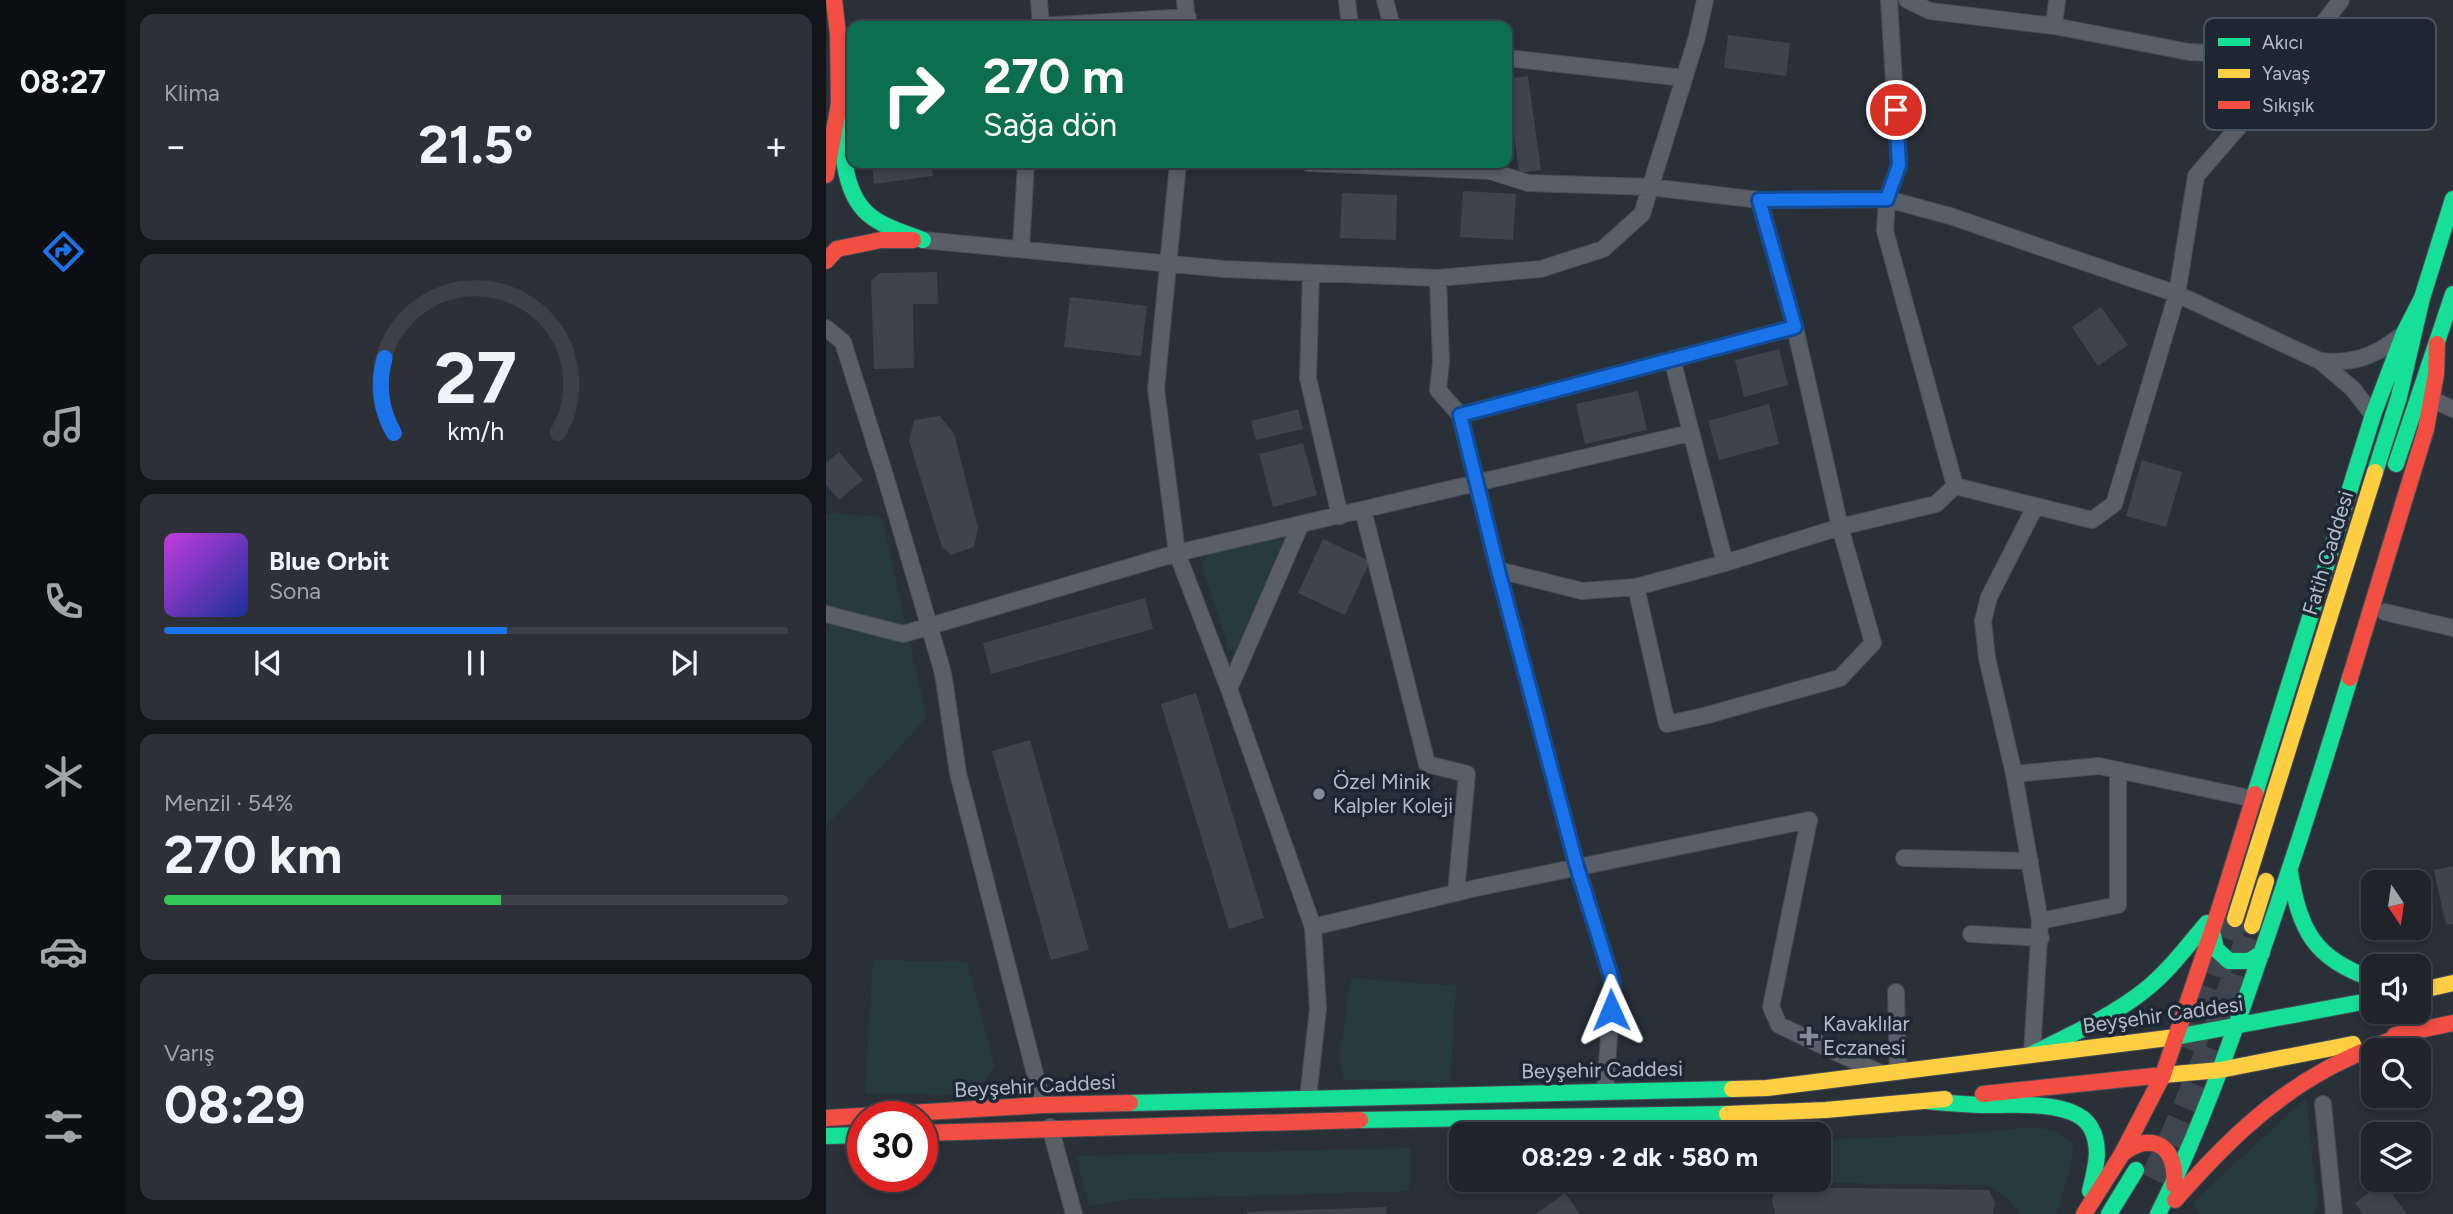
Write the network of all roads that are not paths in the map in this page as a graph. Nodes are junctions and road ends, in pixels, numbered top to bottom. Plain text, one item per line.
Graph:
1 (834, 0) edge
2 (1039, 0) edge
3 (1185, 0) edge
4 (1347, 0) edge
5 (1385, 0) edge
6 (1705, 0) edge
7 (1889, 0) edge
8 (1907, 0) edge
9 (2057, 0) edge
10 (2341, 0) edge
11 (2327, 18) edge
12 (1041, 21) edge
13 (1187, 21) edge
14 (1349, 21) edge
15 (1391, 21) edge
16 (2054, 26) junction
17 (2204, 53) edge
18 (1512, 59) edge
19 (1684, 78) junction
20 (839, 104) junction
21 (2236, 130) edge
22 (1026, 168) edge
23 (1178, 168) edge
24 (1491, 168) edge
25 (826, 176) edge
26 (1650, 187) junction
27 (1887, 199) junction
28 (2453, 199) edge
29 (1759, 200) junction
30 (923, 240) junction
31 (1021, 249) junction
32 (826, 261) edge
33 (1168, 263) junction
34 (1311, 273) junction
35 (1438, 278) junction
36 (2177, 294) junction
37 (2453, 294) edge
38 (2422, 298) junction
39 (1795, 327) junction
40 (826, 328) edge
41 (2404, 333) junction
42 (2437, 344) junction
43 (1672, 359) junction
44 (2320, 361) junction
45 (2433, 400) junction
46 (2453, 409) edge
47 (1460, 415) junction
48 (2373, 415) junction
49 (1690, 433) junction
50 (1476, 483) junction
51 (2389, 485) dead end
52 (1955, 486) junction
53 (2035, 507) junction
54 (1363, 510) junction
55 (1340, 516) junction
56 (1300, 526) junction
57 (1840, 527) junction
58 (1177, 553) junction
59 (1725, 563) junction
60 (2363, 564) dead end
61 (1498, 570) junction
62 (1636, 587) junction
63 (2385, 612) dead end
64 (826, 614) edge
65 (929, 627) junction
66 (2453, 628) edge
67 (2339, 642) dead end
68 (1229, 689) junction
69 (2118, 770) junction
70 (2014, 774) junction
71 (2254, 799) junction
72 (1904, 858) dead end
73 (2029, 861) junction
74 (2272, 862) dead end
75 (1577, 867) junction
76 (2290, 872) junction
77 (1456, 893) junction
78 (2219, 910) junction
79 (2235, 919) tunnel mouth
80 (2040, 920) junction
81 (2252, 926) tunnel mouth
82 (1313, 928) junction
83 (2212, 931) junction
84 (1971, 934) dead end
85 (2041, 938) junction
86 (2262, 953) junction
87 (2361, 974) edge
88 (2453, 983) edge
89 (2431, 987) edge
90 (1896, 992) dead end
91 (2361, 1002) edge
92 (2320, 1011) junction
93 (2453, 1023) edge
94 (2236, 1026) junction
95 (2414, 1031) junction
96 (2176, 1037) junction
97 (2085, 1048) junction
98 (2322, 1051) junction
99 (2032, 1054) junction
100 (2220, 1070) junction
101 (1890, 1073) junction
102 (2163, 1075) junction
103 (2087, 1082) junction
104 (1605, 1091) junction
105 (1308, 1098) junction
106 (1926, 1101) junction
107 (2323, 1104) dead end
108 (1043, 1105) junction
109 (827, 1118) edge
110 (1050, 1128) junction
111 (938, 1132) edge
112 (847, 1135) edge
113 (826, 1136) edge
114 (2122, 1154) junction
115 (2136, 1170) tunnel mouth
116 (2174, 1185) junction
117 (1074, 1214) edge
118 (2081, 1214) edge
119 (2109, 1214) edge
120 (2158, 1214) edge
121 (2164, 1214) edge
122 (2334, 1214) edge

1 - 20 main road
2 - 12 street
3 - 13 street
4 - 14 street
5 - 15 street
6 - 19 street
7 - 27 street
8 - 16 street
9 - 16 street
10 - 11 street
16 - 17 street
18 - 19 street
19 - 26 street
20 - 25 main road
20 - 30 main road
21 - 36 street
22 - 31 street
23 - 33 street
24 - 26 street
26 - 29 street
26 - 35 street
27 - 29 street
27 - 36 street
27 - 52 street
28 - 38 main road, Fatih Caddesi
29 - 39 street
30 - 31 street
30 - 32 main road
31 - 33 street
33 - 34 street
33 - 58 street
34 - 35 street
34 - 55 street
35 - 47 street
36 - 44 street
36 - 53 street
37 - 42 main road
38 - 41 main road
38 - 79 main road, Fatih Caddesi
39 - 43 street
39 - 57 street
40 - 65 street
41 - 44 street
41 - 48 main road
42 - 45 main road
42 - 51 main road
43 - 47 street
43 - 49 street
44 - 48 street
45 - 46 street
45 - 76 main road
47 - 50 street
48 - 71 main road
49 - 50 street
49 - 59 street
50 - 54 street
50 - 61 street
52 - 53 street
52 - 57 street
53 - 70 street
54 - 55 street
54 - 77 street
55 - 56 street
56 - 58 street
56 - 68 street
57 - 59 street
57 - 62 street
58 - 65 street
58 - 68 street
59 - 62 street
60 - 67 main road, Fatih Caddesi
61 - 62 street
61 - 75 street
63 - 66 street
64 - 65 street
65 - 108 street
68 - 82 street
69 - 70 street
69 - 71 street
69 - 80 street
70 - 73 street
71 - 78 main road
72 - 73 street
73 - 80 street
74 - 81 main road
75 - 77 street
75 - 101 street
75 - 104 street
76 - 86 main road
76 - 87 main road
77 - 82 street
78 - 83 main road
78 - 99 main road
80 - 85 street
82 - 105 street
83 - 86 main road
83 - 96 main road
84 - 85 street
85 - 99 street
86 - 94 main road
88 - 89 main road
90 - 101 street
91 - 92 main road, Beyşehir Caddesi
92 - 94 main road, Beyşehir Caddesi
92 - 98 main road
93 - 95 main road, Beyşehir Caddesi
94 - 96 main road, Beyşehir Caddesi
94 - 100 main road
95 - 98 main road, Beyşehir Caddesi
95 - 121 main road
96 - 97 main road, Beyşehir Caddesi
96 - 102 main road
97 - 99 main road, Beyşehir Caddesi
97 - 103 main road
98 - 100 main road, Beyşehir Caddesi
99 - 101 main road, Beyşehir Caddesi
100 - 102 main road, Beyşehir Caddesi
100 - 116 main road
101 - 104 main road, Beyşehir Caddesi
102 - 103 main road, Beyşehir Caddesi
102 - 114 main road
103 - 106 main road, Beyşehir Caddesi
104 - 105 main road, Beyşehir Caddesi
105 - 108 main road, Beyşehir Caddesi
106 - 110 main road, Beyşehir Caddesi
106 - 118 main road
107 - 122 street
108 - 109 main road, Beyşehir Caddesi
110 - 111 main road, Beyşehir Caddesi
110 - 117 street
112 - 113 main road
114 - 116 main road
114 - 118 main road
115 - 119 main road
116 - 120 main road

